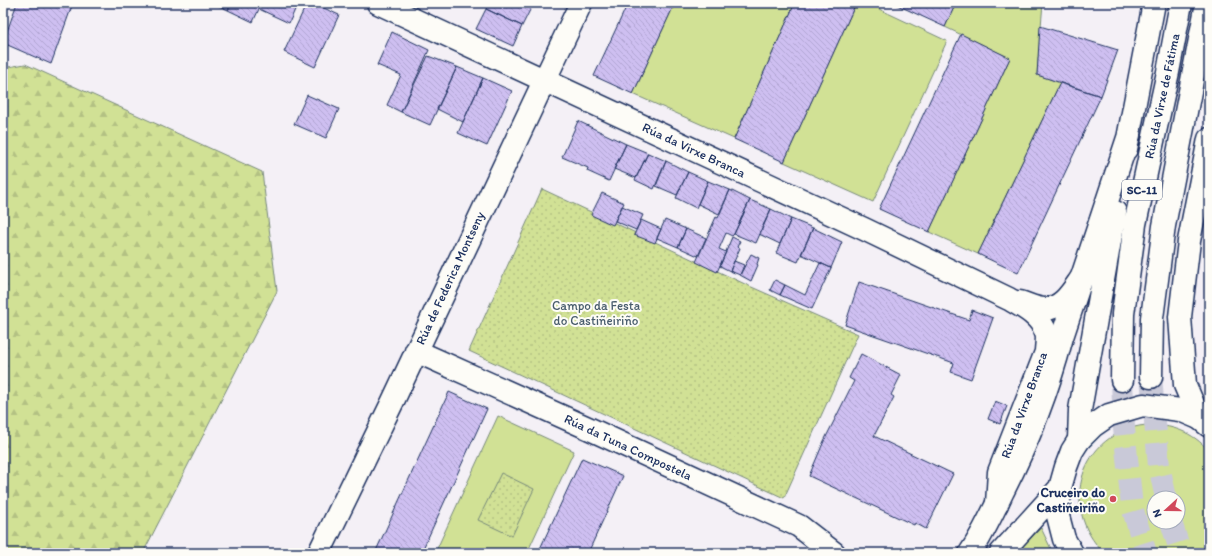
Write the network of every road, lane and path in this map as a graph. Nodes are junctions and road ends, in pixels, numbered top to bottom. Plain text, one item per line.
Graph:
1 (378, 3) edge
2 (581, 3) edge
3 (1154, 3) edge
4 (1182, 3) edge
5 (1207, 3) edge
6 (544, 81) junction
7 (1128, 135) junction
8 (1209, 139) edge
9 (1083, 274) junction
10 (1009, 299) junction
11 (416, 351) junction
12 (1151, 377) tunnel mouth
13 (1122, 380) tunnel mouth
14 (1204, 422) edge
15 (1080, 440) junction
16 (1060, 488) junction
17 (997, 504) junction
18 (319, 553) edge
19 (834, 553) edge
20 (970, 553) edge
21 (1001, 553) edge
22 (1072, 553) edge

1 - 6 main road, Rúa da Virxe Branca
2 - 6 main road, Rúa de Federica Montseny
3 - 7 main road
4 - 13 main road, Rúa da Virxe de Fátima / SC-11
5 - 12 main road, Rúa da Virxe de Fátima / SC-11
6 - 10 main road, Rúa da Virxe Branca
6 - 11 main road, Rúa de Federica Montseny
7 - 9 main road
7 - 15 main road
8 - 14 main road
9 - 10 main road, Rúa da Virxe Branca
9 - 17 main road
10 - 17 main road, Rúa da Virxe Branca
11 - 18 main road, Rúa de Federica Montseny
11 - 19 main road, Rúa da Tuna Compostela
14 - 15 main road
15 - 16 main road
16 - 21 main road
16 - 22 main road
17 - 20 main road

